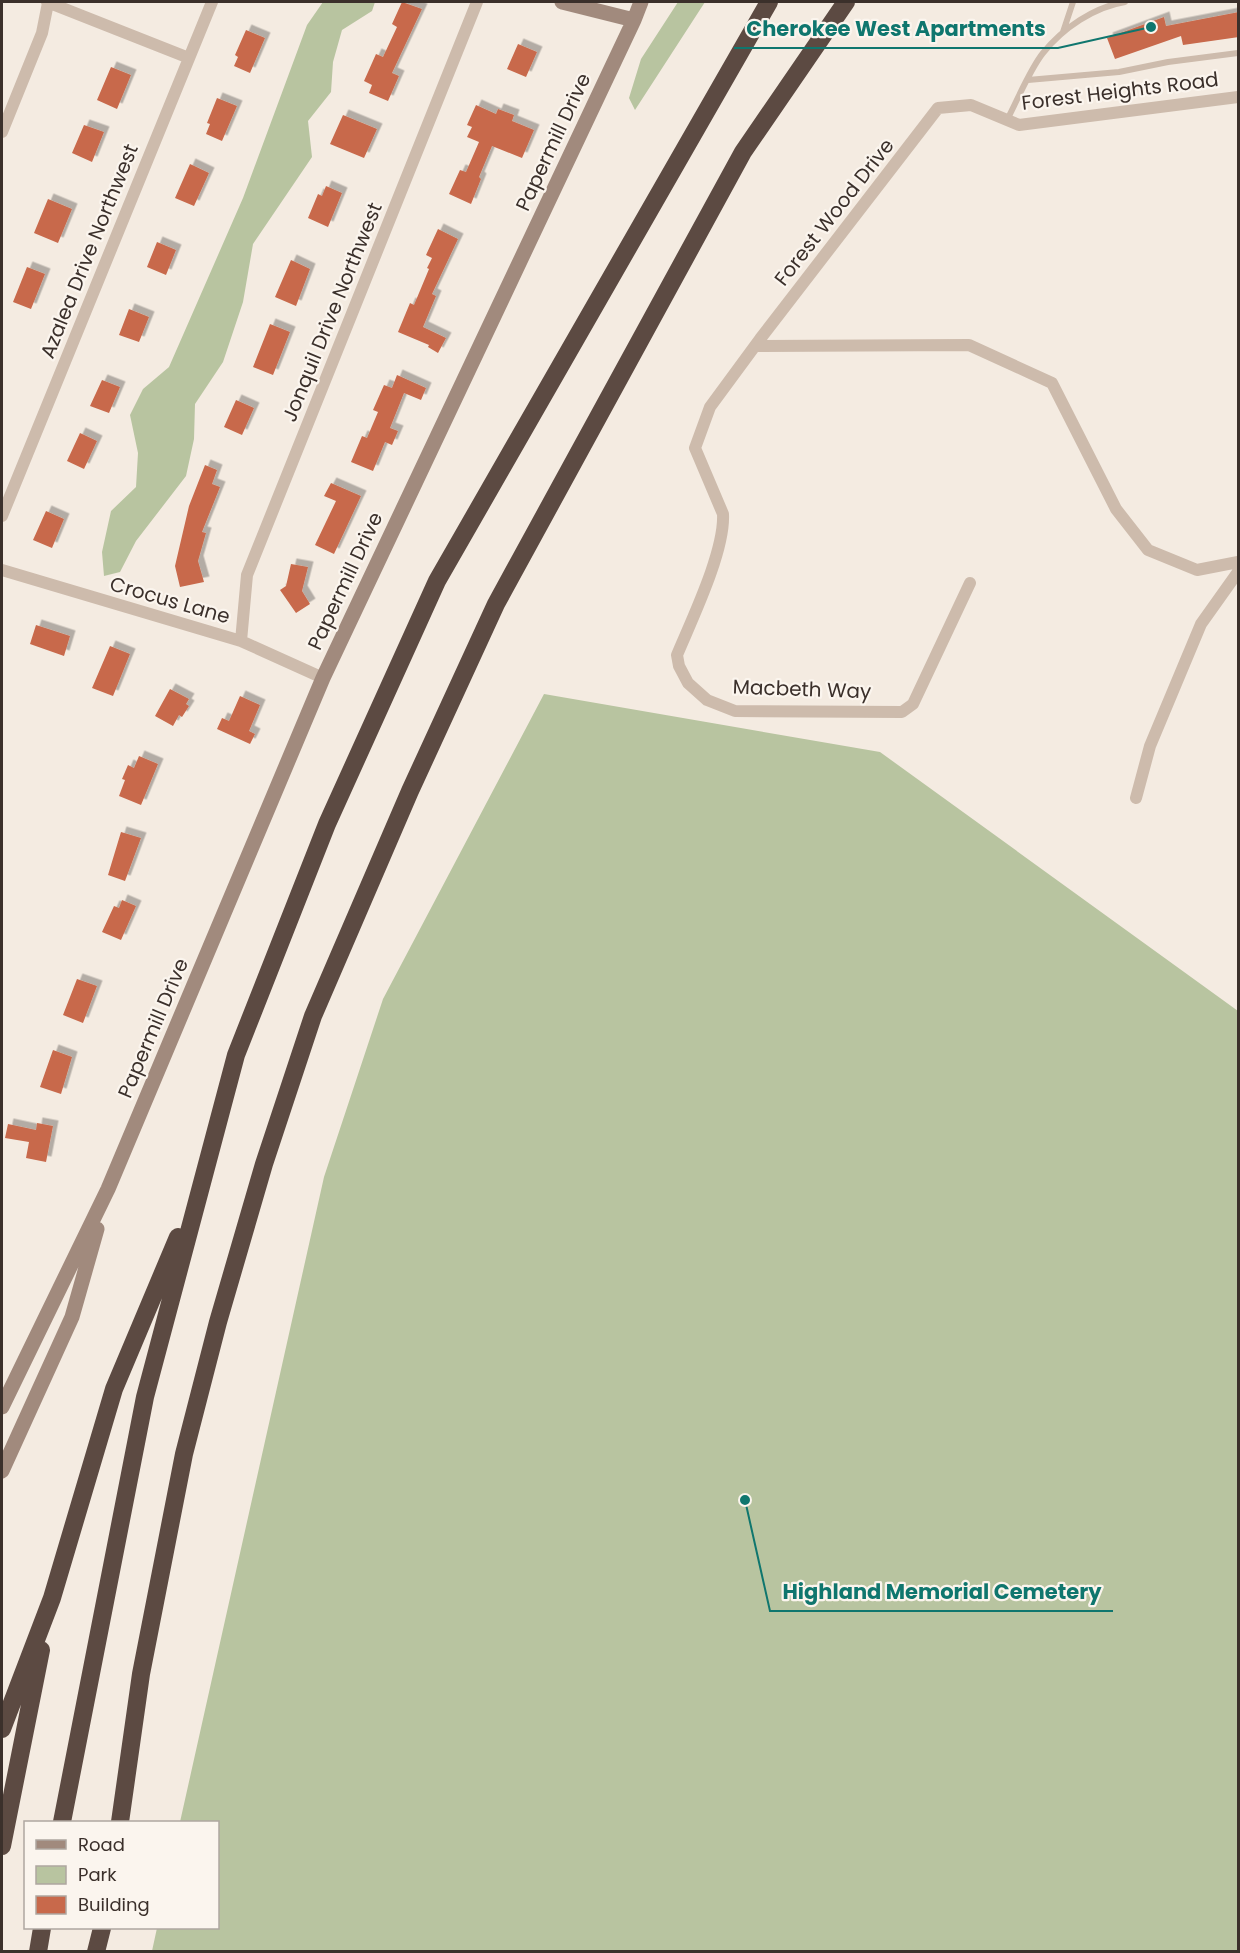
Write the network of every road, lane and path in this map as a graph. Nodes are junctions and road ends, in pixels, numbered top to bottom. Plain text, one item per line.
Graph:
1 (48, 2) edge
2 (212, 2) edge
3 (477, 2) edge
4 (562, 2) edge
5 (641, 2) edge
6 (769, 2) edge
7 (846, 2) edge
8 (1073, 2) edge
9 (1125, 2) edge
10 (634, 20) junction
11 (1063, 32) junction
12 (1239, 53) edge
13 (189, 58) junction
14 (1028, 80) junction
15 (1239, 97) edge
16 (938, 108) joint
17 (1007, 120) junction
18 (2, 132) edge
19 (757, 342) junction
20 (2, 516) edge
21 (1239, 562) edge
22 (2, 570) edge
23 (1239, 572) edge
24 (970, 583) dead end
25 (241, 641) junction
26 (323, 678) junction
27 (1136, 798) dead end
28 (203, 1179) junction
29 (108, 1188) junction
30 (2, 1407) edge
31 (2, 1471) edge
32 (52, 1598) junction
33 (2, 1728) edge
34 (62, 1821) edge
35 (120, 1821) edge
36 (2, 1846) edge
37 (42, 1929) edge
38 (102, 1929) edge
39 (108, 1929) edge
40 (38, 1952) edge
41 (96, 1952) edge
42 (107, 1952) edge

1 - 13 street
1 - 18 street
2 - 13 street, Azalea Drive Northwest
3 - 25 street, Jonquil Drive Northwest
4 - 10 main road
5 - 10 main road, Papermill Drive
6 - 28 highway
7 - 35 highway
8 - 11 lane
9 - 11 lane
10 - 26 main road, Papermill Drive
11 - 14 lane
12 - 14 lane
13 - 20 street, Azalea Drive Northwest
14 - 17 lane
15 - 17 street, Forest Heights Road
16 - 17 street, Forest Heights Road
16 - 19 street, Forest Wood Drive
19 - 21 street
19 - 24 street, Macbeth Way
22 - 25 street, Crocus Lane
23 - 27 street
25 - 26 street, Crocus Lane
26 - 29 main road, Papermill Drive
28 - 32 highway
28 - 34 highway
29 - 30 main road, Papermill Drive
29 - 31 main road, Papermill Drive
32 - 33 highway
32 - 36 highway
37 - 40 highway
38 - 41 highway
39 - 42 highway

